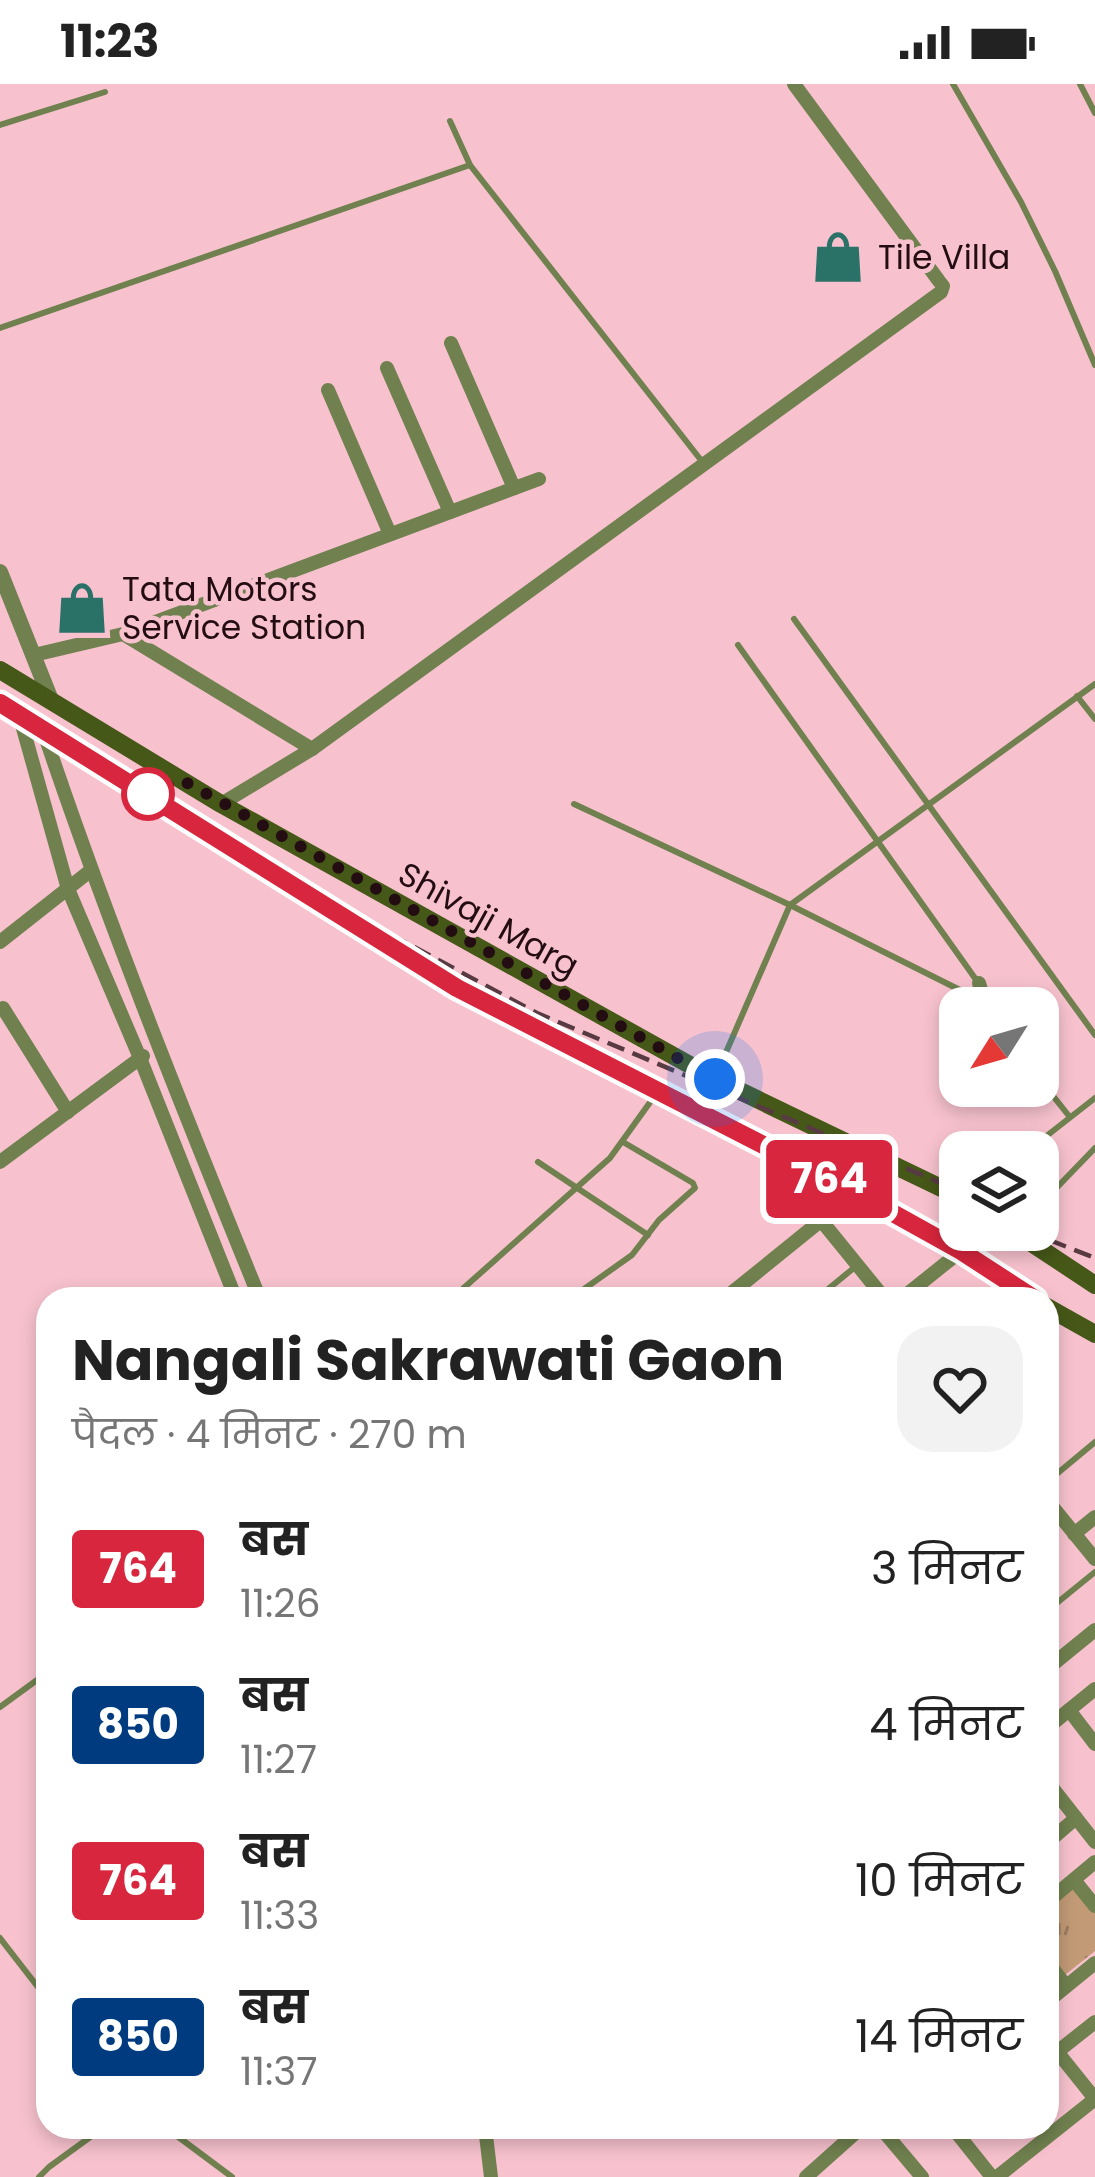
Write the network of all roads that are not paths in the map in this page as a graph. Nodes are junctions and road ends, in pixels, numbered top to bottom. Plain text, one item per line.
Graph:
1 (794, 84) edge
2 (952, 84) edge
3 (1080, 84) edge
4 (105, 92) dead end
5 (1095, 112) edge
6 (450, 121) dead end
7 (0, 125) edge
8 (470, 165) junction
9 (0, 328) edge
10 (451, 343) dead end
11 (1095, 365) edge
12 (387, 368) dead end
13 (328, 390) dead end
14 (704, 464) junction
15 (539, 478) dead end
16 (514, 488) junction
17 (450, 512) junction
18 (390, 534) junction
19 (0, 572) edge
20 (794, 620) dead end
21 (123, 634) junction
22 (738, 644) dead end
23 (34, 655) junction
24 (0, 670) edge
25 (1095, 684) edge
26 (27, 686) junction
27 (1077, 696) junction
28 (51, 700) junction
29 (0, 703) edge
30 (19, 714) junction
31 (1095, 719) edge
32 (42, 727) junction
33 (312, 749) junction
34 (221, 804) junction
35 (574, 804) dead end
36 (928, 804) junction
37 (879, 840) junction
38 (90, 871) junction
39 (68, 889) junction
40 (790, 905) junction
41 (0, 942) edge
42 (958, 987) edge
43 (973, 987) edge
44 (3, 1008) edge
45 (1095, 1035) edge
46 (157, 1046) junction
47 (140, 1058) junction
48 (715, 1079) junction
49 (658, 1091) junction
50 (1095, 1098) edge
51 (1059, 1103) edge
52 (68, 1112) junction
53 (1069, 1116) junction
54 (1051, 1131) edge
55 (623, 1142) junction
56 (1095, 1148) edge
57 (0, 1162) edge
58 (538, 1162) dead end
59 (1059, 1185) edge
60 (578, 1187) junction
61 (939, 1187) edge
62 (855, 1192) junction
63 (820, 1219) junction
64 (649, 1235) junction
65 (939, 1239) edge
66 (961, 1251) joint
67 (1044, 1251) edge
68 (858, 1265) junction
69 (1095, 1285) edge
70 (231, 1287) edge
71 (255, 1287) edge
72 (465, 1287) edge
73 (587, 1287) edge
74 (738, 1287) edge
75 (831, 1287) edge
76 (875, 1287) edge
77 (917, 1287) edge
78 (1016, 1287) edge
79 (1059, 1314) edge
80 (1095, 1334) edge
81 (1095, 1442) edge
82 (1059, 1472) edge
83 (1059, 1515) edge
84 (1095, 1517) edge
85 (1074, 1534) junction
86 (1095, 1559) edge
87 (1095, 1572) edge
88 (1059, 1599) edge
89 (1095, 1630) edge
90 (1059, 1659) edge
91 (36, 1681) edge
92 (1095, 1688) edge
93 (0, 1707) edge
94 (1069, 1710) junction
95 (1059, 1718) edge
96 (1095, 1744) edge
97 (1059, 1797) edge
98 (1076, 1818) junction
99 (1059, 1833) edge
100 (1095, 1842) edge
101 (1095, 1862) edge
102 (1074, 1880) junction
103 (1059, 1892) edge
104 (1095, 1906) edge
105 (0, 1938) edge
106 (1095, 1963) edge
107 (1059, 1977) edge
108 (36, 1984) edge
109 (1066, 1986) junction
110 (1059, 1992) edge
111 (1095, 2022) edge
112 (1059, 2041) edge
113 (1059, 2054) edge
114 (1095, 2099) edge
115 (1059, 2127) edge
116 (88, 2139) edge
117 (181, 2139) edge
118 (486, 2139) edge
119 (849, 2139) edge
120 (890, 2139) edge
121 (962, 2139) edge
122 (1042, 2140) edge
123 (39, 2177) edge
124 (232, 2177) edge
125 (491, 2177) edge
126 (806, 2177) edge
127 (922, 2177) edge
128 (994, 2177) edge

1 - 14 street
2 - 11 lane
3 - 5 lane
4 - 7 lane
6 - 8 lane
8 - 9 lane
8 - 14 lane
10 - 16 street
12 - 17 street
13 - 18 street
14 - 33 street
15 - 16 street
16 - 17 street
17 - 18 street
18 - 21 street
19 - 23 street
20 - 36 lane
21 - 23 street
21 - 33 street
22 - 37 lane
23 - 28 street
24 - 26 main road, Shivaji Marg
25 - 27 lane
26 - 28 main road, Shivaji Marg
26 - 30 main road
27 - 31 lane
27 - 36 lane
28 - 32 main road
28 - 34 main road, Shivaji Marg
29 - 30 main road
30 - 32 main road
30 - 39 street
32 - 38 street
32 - 49 main road
33 - 34 street
34 - 48 main road, Shivaji Marg
35 - 40 lane
36 - 37 lane
36 - 45 lane
37 - 40 lane
37 - 43 lane
38 - 39 street
38 - 46 street
39 - 41 street
39 - 47 street
40 - 42 lane
40 - 48 lane
44 - 52 street
46 - 47 street
46 - 71 street
47 - 52 street
47 - 70 street
48 - 61 main road, Shivaji Marg
49 - 55 lane
49 - 62 main road
50 - 53 lane
51 - 53 lane
52 - 57 street
53 - 54 lane
55 - 60 lane
55 - 64 lane
56 - 59 lane
58 - 60 lane
60 - 64 lane
60 - 72 lane
62 - 63 street
62 - 65 main road
63 - 68 street
63 - 74 street
64 - 73 lane
66 - 77 street
66 - 78 main road
67 - 69 main road
68 - 75 lane
68 - 76 street
79 - 80 main road
81 - 82 lane
83 - 85 street
84 - 85 street
85 - 86 street
87 - 88 lane
89 - 90 street
91 - 93 lane
92 - 94 street
94 - 95 street
94 - 96 street
97 - 98 street
98 - 99 street
98 - 100 street
101 - 102 street
102 - 103 street
102 - 104 street
105 - 108 lane
106 - 109 street
107 - 109 street
109 - 110 street
111 - 112 street
113 - 114 street
114 - 115 street
116 - 123 lane
117 - 124 lane
118 - 125 street
119 - 126 street
120 - 127 street
121 - 128 street
122 - 128 street

